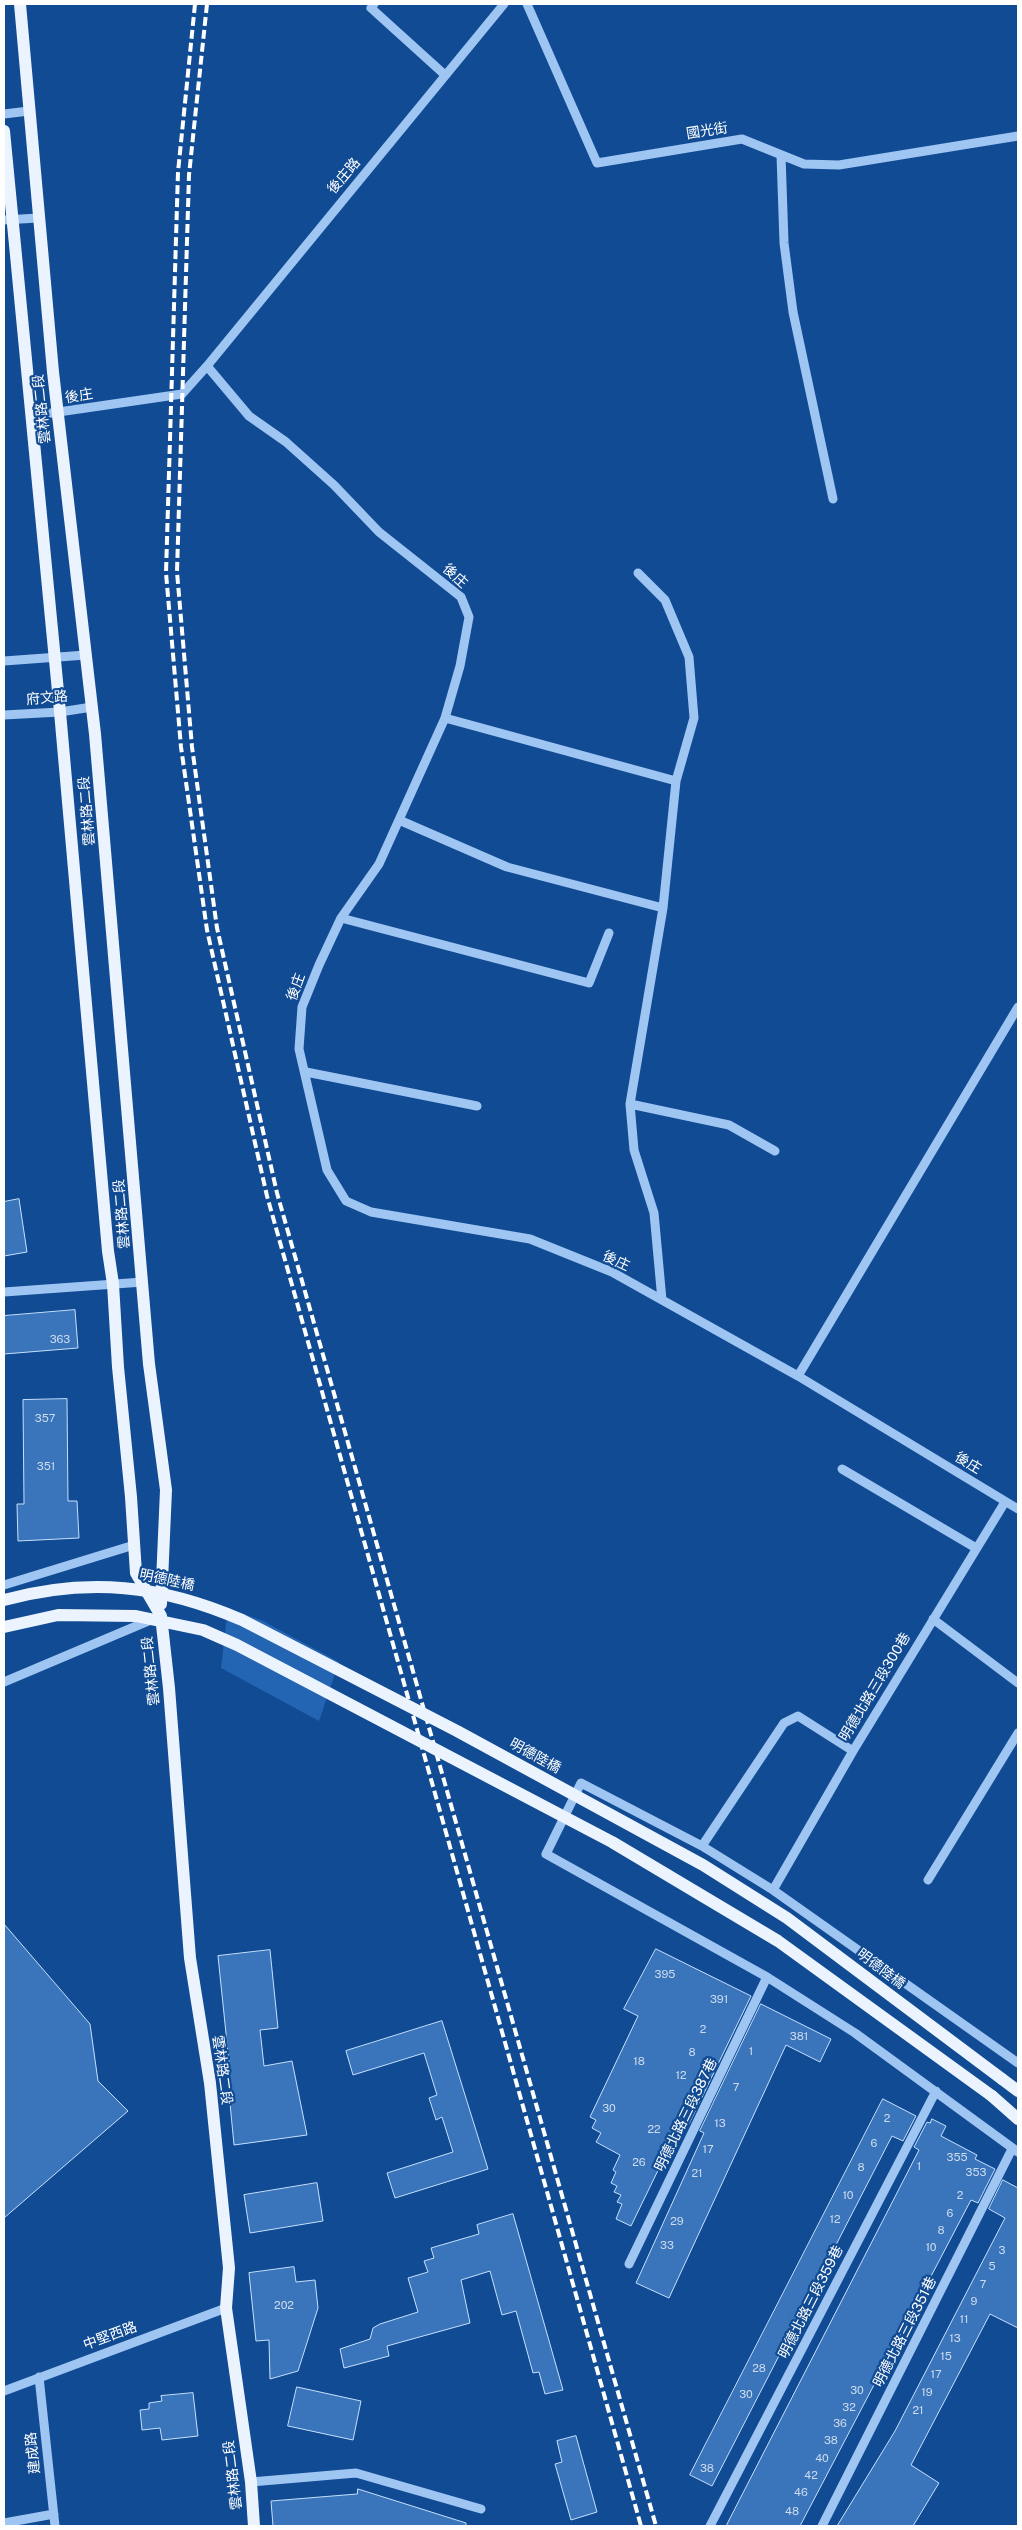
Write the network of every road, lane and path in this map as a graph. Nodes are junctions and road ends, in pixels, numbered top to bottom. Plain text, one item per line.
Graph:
1 (20, 4) edge
2 (374, 4) edge
3 (504, 4) edge
4 (527, 4) edge
5 (445, 76) junction
6 (29, 111) junction
7 (4, 114) edge
8 (4, 131) edge
9 (1018, 136) edge
10 (781, 155) junction
11 (38, 218) junction
12 (8, 220) edge
13 (207, 366) junction
14 (58, 413) junction
15 (30, 416) junction
16 (833, 499) dead end
17 (638, 573) dead end
18 (86, 656) junction
19 (54, 658) junction
20 (4, 661) edge
21 (92, 707) junction
22 (60, 712) junction
23 (4, 715) edge
24 (445, 718) junction
25 (676, 781) junction
26 (399, 820) junction
27 (663, 908) junction
28 (341, 918) junction
29 (609, 933) dead end
30 (1018, 1007) edge
31 (306, 1072) junction
32 (630, 1104) junction
33 (477, 1106) dead end
34 (775, 1151) dead end
35 (143, 1282) junction
36 (113, 1284) junction
37 (4, 1292) edge
38 (662, 1300) junction
39 (798, 1376) junction
40 (842, 1469) dead end
41 (1005, 1502) junction
42 (1018, 1509) edge
43 (134, 1544) junction
44 (976, 1548) junction
45 (4, 1585) edge
46 (4, 1600) edge
47 (161, 1616) junction
48 (933, 1619) junction
49 (4, 1627) edge
50 (4, 1682) edge
51 (1018, 1683) edge
52 (1018, 1733) edge
53 (852, 1751) junction
54 (702, 1846) junction
55 (928, 1880) dead end
56 (773, 1890) junction
57 (767, 1977) junction
58 (1018, 2062) edge
59 (936, 2090) junction
60 (1018, 2091) edge
61 (1018, 2119) edge
62 (1015, 2151) edge
63 (629, 2264) dead end
64 (226, 2308) junction
65 (38, 2377) junction
66 (4, 2391) edge
67 (251, 2482) junction
68 (481, 2509) dead end
69 (54, 2514) junction
70 (4, 2523) edge
71 (55, 2526) edge
72 (254, 2526) edge
73 (710, 2526) edge
74 (822, 2526) edge

1 - 6 main road, 雲林路二段
2 - 5 street
3 - 5 street, 後庄路
4 - 10 street, 國光街
5 - 13 street, 後庄路
6 - 7 street
6 - 11 main road, 雲林路二段
8 - 12 main road, 雲林路二段
9 - 10 street, 國光街
10 - 16 street
11 - 12 street
11 - 14 main road, 雲林路二段
12 - 15 main road, 雲林路二段
13 - 14 street, 後庄
13 - 24 street, 後庄
14 - 15 street, 後庄
14 - 18 main road, 雲林路二段
15 - 19 main road, 雲林路二段
17 - 25 street
18 - 19 street
18 - 21 main road, 雲林路二段
19 - 20 street
19 - 22 main road, 雲林路二段
21 - 22 street, 府文路
21 - 35 main road, 雲林路二段
22 - 23 street, 府文路
22 - 36 main road, 雲林路二段
24 - 25 street
24 - 26 street, 後庄
25 - 27 street
26 - 27 street
26 - 28 street, 後庄
27 - 32 street
28 - 29 street
28 - 31 street, 後庄
30 - 39 street
31 - 33 street
31 - 38 street, 後庄
32 - 34 street
32 - 38 street
35 - 36 street
35 - 47 main road, 雲林路二段
36 - 37 street
36 - 43 main road, 雲林路二段
38 - 39 street, 後庄
39 - 41 street, 後庄
40 - 44 street
41 - 42 street, 後庄
41 - 44 street, 明德北路三段300巷
43 - 45 street
43 - 47 main road, 雲林路二段
44 - 48 street, 明德北路三段300巷
46 - 60 main road, 明德陸橋, bridge
47 - 50 street
47 - 64 main road, 雲林路二段
48 - 51 street
48 - 53 street, 明德北路三段300巷
49 - 61 main road, bridge
52 - 55 street
53 - 54 street
53 - 56 street, 明德北路三段300巷
54 - 56 street
54 - 57 street
56 - 58 street
57 - 59 street
57 - 63 street, 明德北路三段387巷
59 - 62 street
59 - 73 street, 明德北路三段359巷
62 - 74 street, 明德北路三段351巷
64 - 65 street, 中堅西路
64 - 67 main road, 雲林路二段
65 - 66 street, 中堅西路
65 - 69 street, 建成路
67 - 68 street
67 - 72 main road, 雲林路二段
69 - 70 street
69 - 71 street, 建成路

